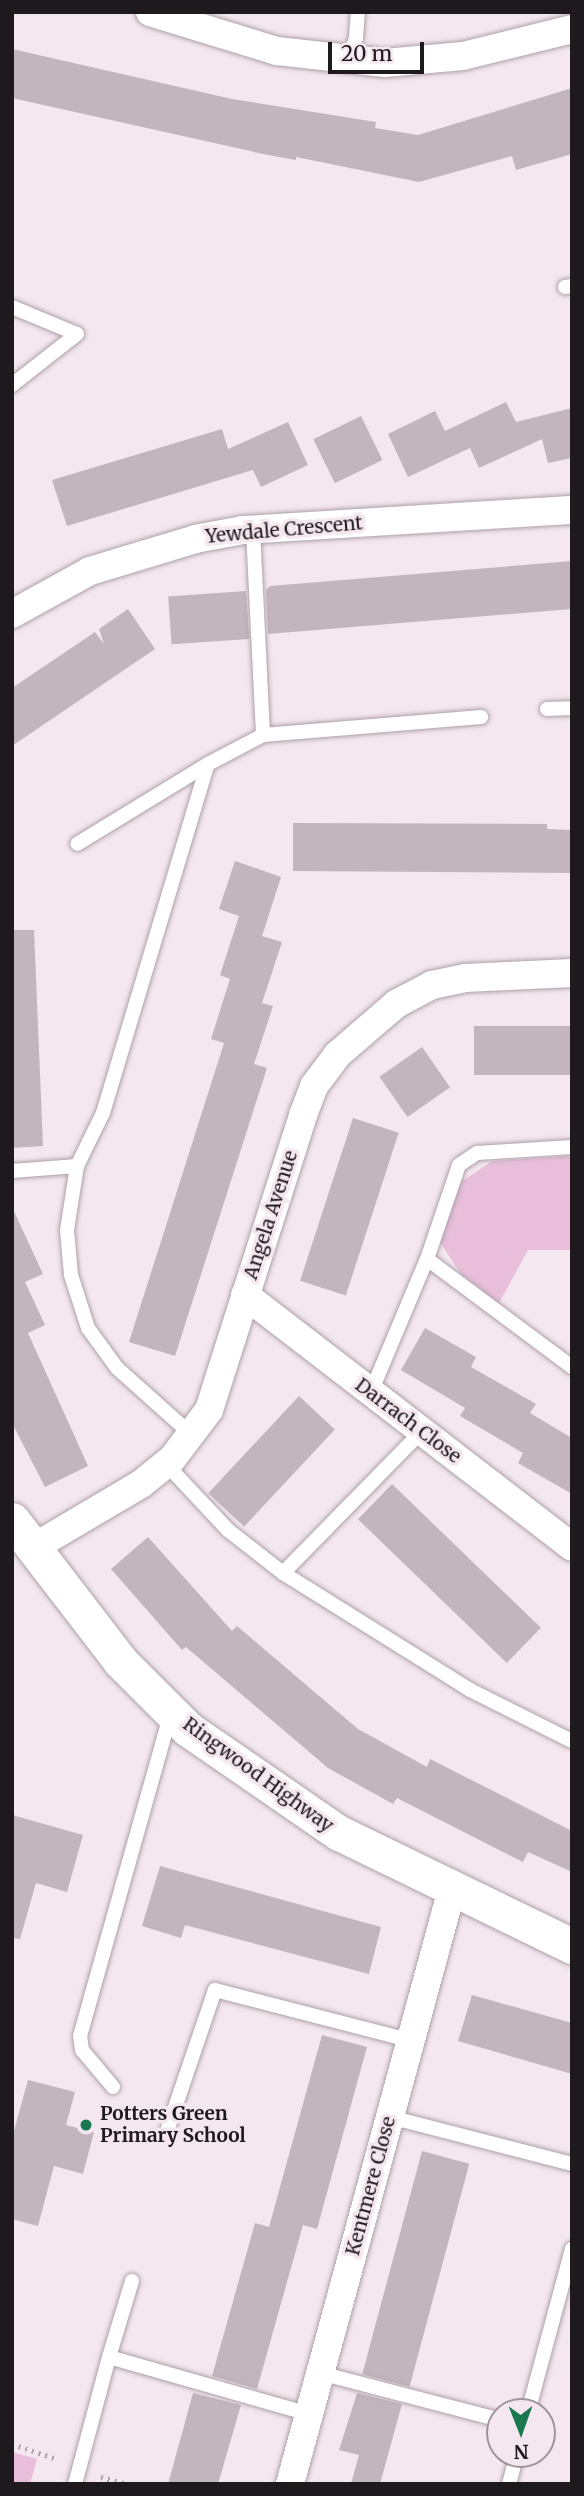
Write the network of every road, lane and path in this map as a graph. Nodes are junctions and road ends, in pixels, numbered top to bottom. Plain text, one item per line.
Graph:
1 (150, 12) edge
2 (358, 12) edge
3 (572, 29) edge
4 (348, 61) junction
5 (12, 307) edge
6 (12, 384) edge
7 (572, 510) edge
8 (253, 530) junction
9 (12, 614) edge
10 (572, 708) edge
11 (547, 709) dead end
12 (481, 718) dead end
13 (262, 735) junction
14 (208, 764) junction
15 (77, 844) dead end
16 (572, 973) edge
17 (572, 1147) edge
18 (77, 1166) junction
19 (12, 1171) edge
20 (427, 1259) junction
21 (245, 1295) junction
22 (572, 1367) edge
23 (371, 1392) junction
24 (422, 1431) junction
25 (193, 1436) junction
26 (166, 1464) junction
27 (12, 1520) edge
28 (572, 1546) edge
29 (31, 1549) junction
30 (283, 1573) junction
31 (171, 1712) junction
32 (572, 1741) edge
33 (452, 1889) junction
34 (572, 1946) edge
35 (410, 2040) junction
36 (113, 2087) dead end
37 (390, 2117) junction
38 (167, 2131) dead end
39 (572, 2164) edge
40 (572, 2249) edge
41 (132, 2281) dead end
42 (109, 2357) junction
43 (320, 2374) junction
44 (532, 2398) edge
45 (309, 2414) junction
46 (486, 2416) edge
47 (75, 2484) edge
48 (290, 2484) edge

1 - 4 street
2 - 4 lane
3 - 4 street
5 - 6 lane
7 - 8 street, Yewdale Crescent
8 - 9 street, Yewdale Crescent
8 - 13 lane
10 - 11 lane
12 - 13 lane
13 - 14 lane
14 - 15 lane
14 - 18 lane
16 - 21 street, Angela Avenue
17 - 20 lane
18 - 19 lane
18 - 25 lane
20 - 22 lane
20 - 23 lane
21 - 23 street, Darrach Close
21 - 25 street, Angela Avenue
23 - 24 street, Darrach Close
24 - 28 street, Darrach Close
24 - 30 lane
25 - 26 street, Angela Avenue
26 - 29 street, Angela Avenue
26 - 30 lane
27 - 29 street, Ringwood Highway
29 - 31 street, Ringwood Highway
30 - 32 lane
31 - 33 street, Ringwood Highway
31 - 36 lane
33 - 34 street, Ringwood Highway
33 - 35 street, Kentmere Close
35 - 37 street, Kentmere Close
35 - 38 lane
37 - 39 lane
37 - 43 street, Kentmere Close
40 - 44 lane
41 - 42 lane
42 - 45 lane
42 - 47 lane
43 - 45 street, Kentmere Close
43 - 46 lane
45 - 48 street, Kentmere Close

